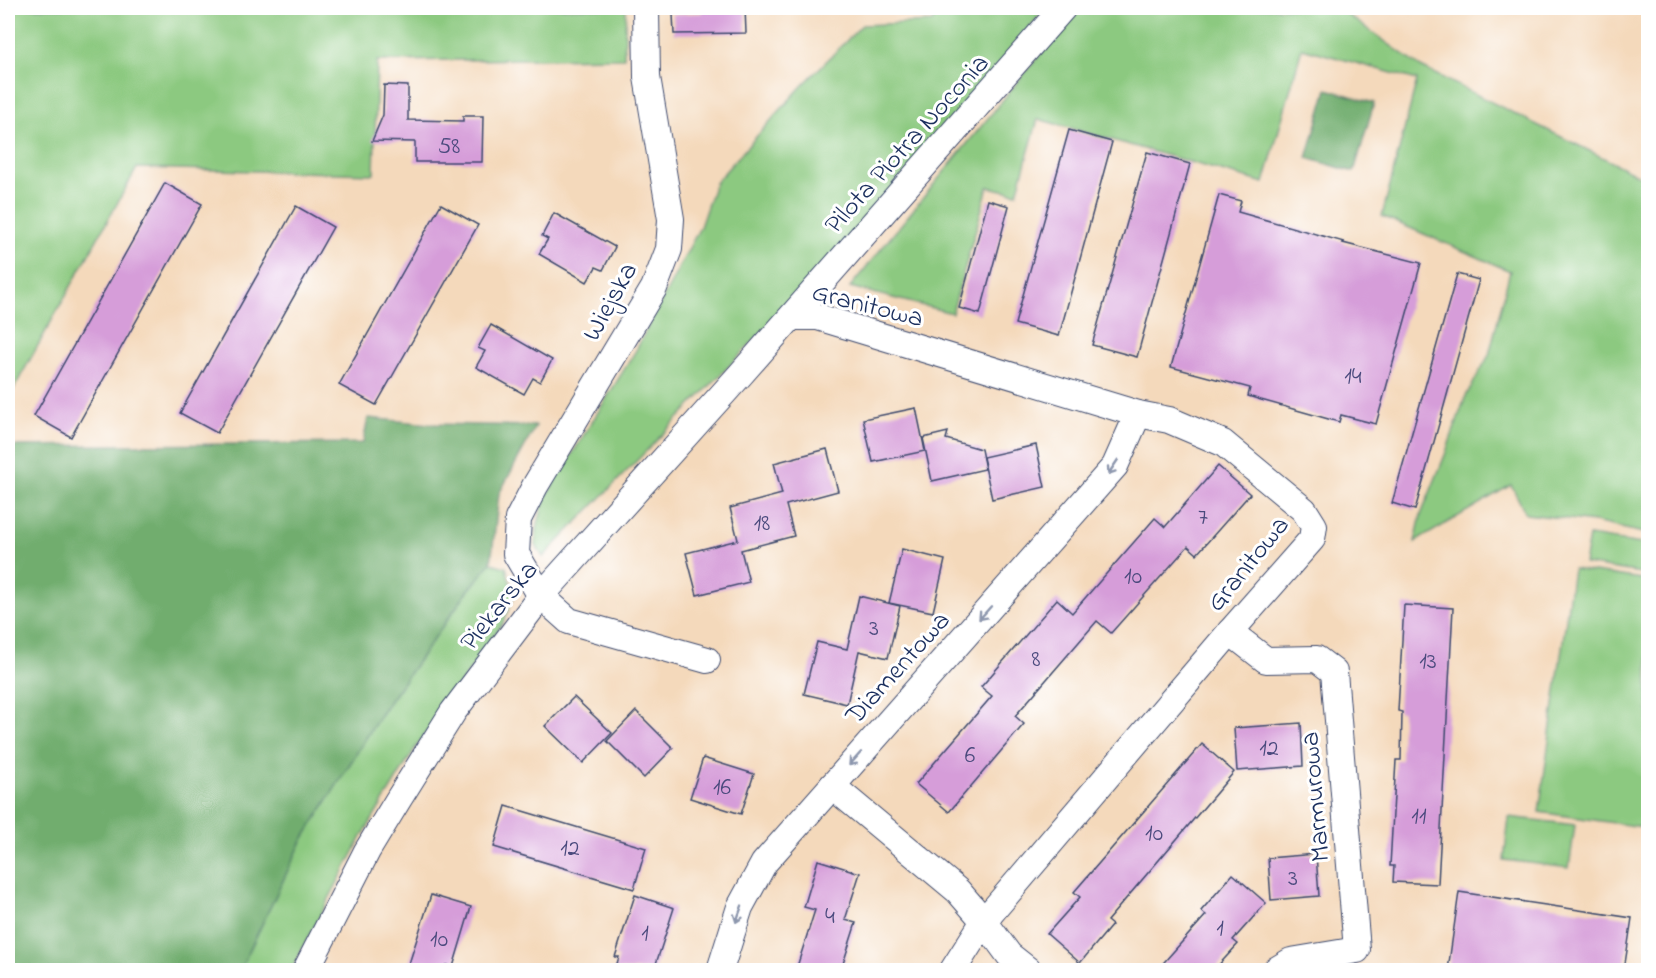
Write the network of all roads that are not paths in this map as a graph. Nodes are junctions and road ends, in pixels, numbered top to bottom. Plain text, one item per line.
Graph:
1 (646, 8) edge
2 (1063, 8) edge
3 (792, 316) junction
4 (1138, 414) junction
5 (541, 596) junction
6 (1230, 632) junction
7 (707, 660) dead end
8 (832, 786) junction
9 (984, 921) junction
10 (306, 970) edge
11 (720, 970) edge
12 (953, 970) edge
13 (1028, 970) edge
14 (1276, 970) edge

1 - 5 street, Wiejska
2 - 3 street, Pilota Piotra Noconia
3 - 4 street, Granitowa
3 - 5 street, Piekarska
4 - 6 street, Granitowa
4 -> 8 street, Diamentowa
5 - 7 street, Wiejska
5 - 10 street, Piekarska
6 - 9 street, Granitowa
6 - 14 street, Marmurowa
8 - 9 street
8 -> 11 street, Diamentowa
9 - 12 street, Granitowa
9 - 13 street

